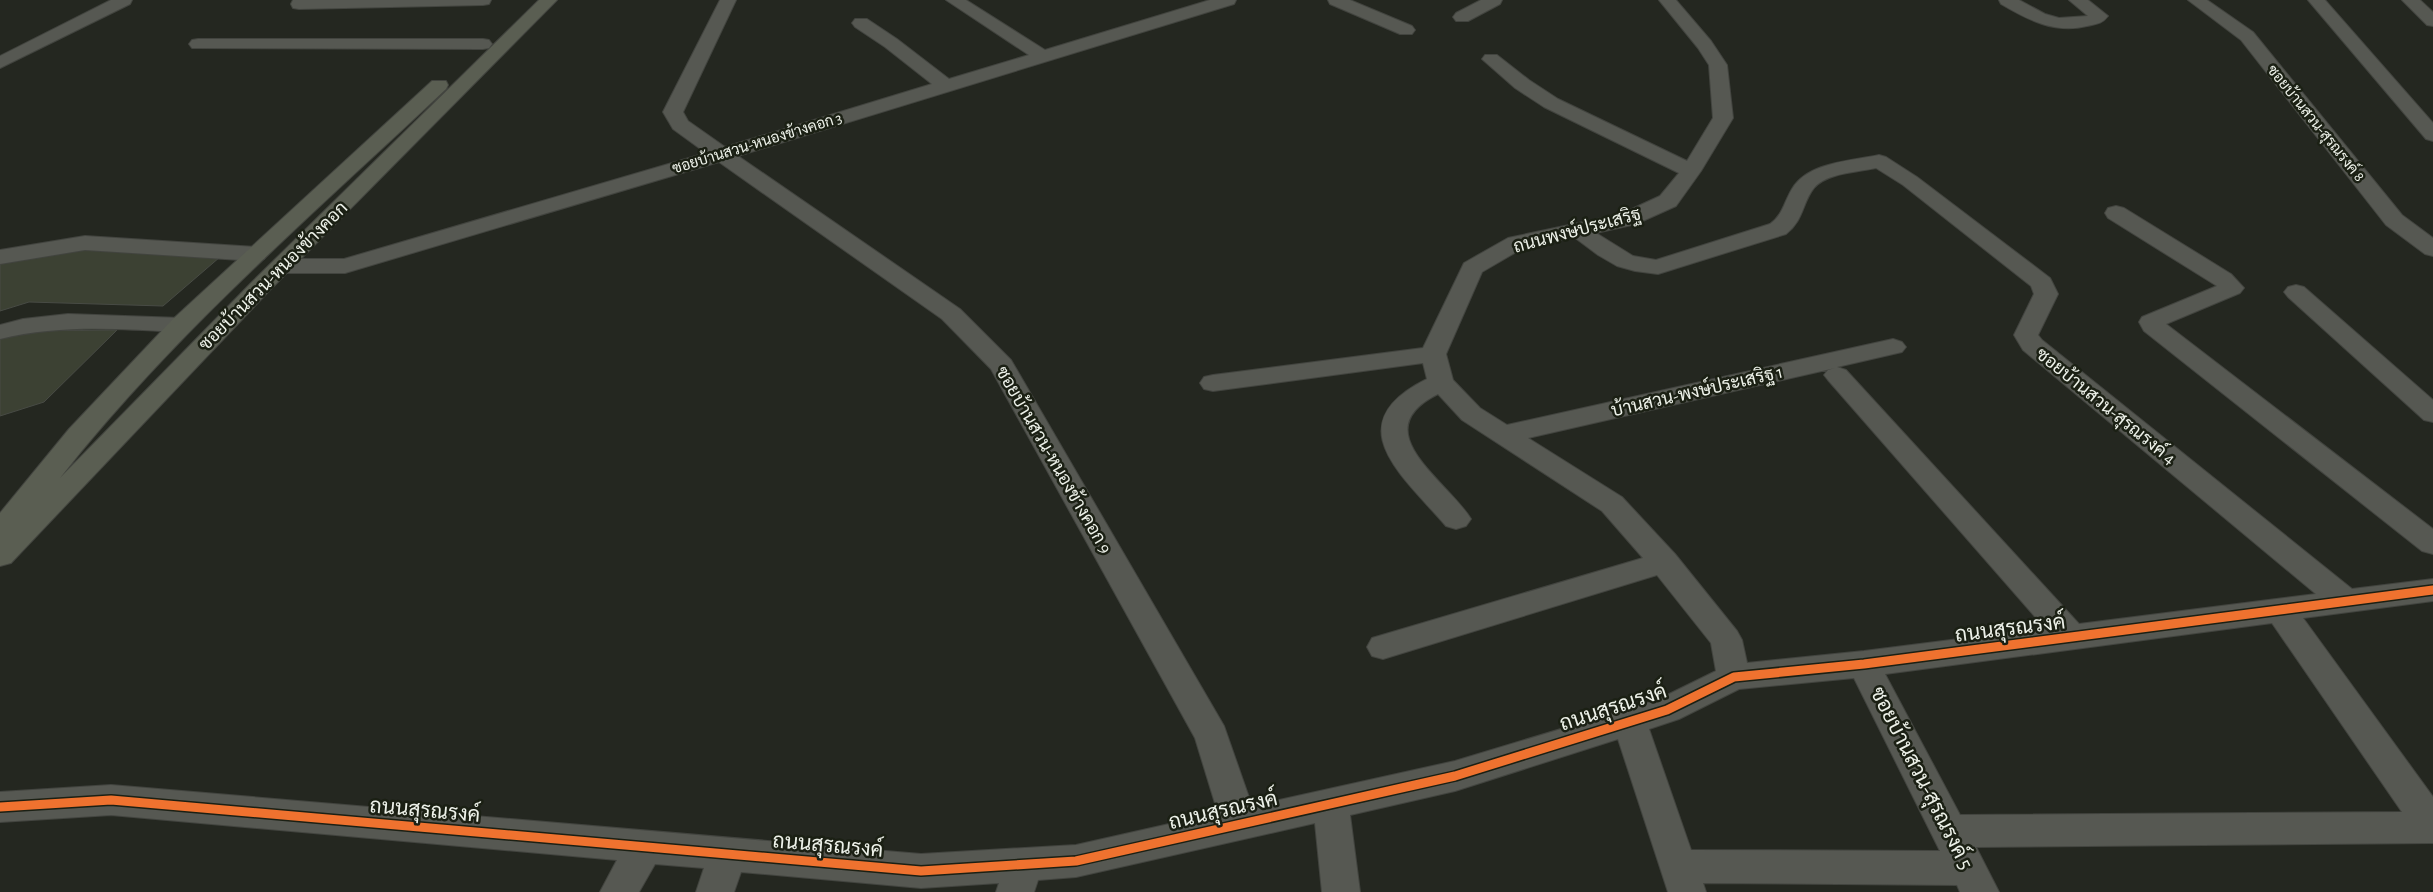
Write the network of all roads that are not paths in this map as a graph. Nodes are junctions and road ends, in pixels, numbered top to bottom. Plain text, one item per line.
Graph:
1 (124, 0) edge
2 (483, 0) edge
3 (526, 0) edge
4 (549, 0) edge
5 (728, 0) edge
6 (954, 0) edge
7 (1336, 0) edge
8 (1667, 0) edge
9 (2007, 0) edge
10 (2077, 0) edge
11 (2196, 0) edge
12 (2316, 0) edge
13 (2410, 0) edge
14 (1214, 2) edge
15 (1481, 2) edge
16 (299, 4) dead end
17 (1462, 17) dead end
18 (2433, 21) edge
19 (861, 23) dead end
20 (1406, 30) dead end
21 (198, 44) dead end
22 (483, 44) junction
23 (1044, 57) junction
24 (1491, 59) dead end
25 (0, 63) edge
26 (947, 86) junction
27 (2433, 135) edge
28 (721, 155) junction
29 (1691, 171) junction
30 (2116, 213) dead end
31 (1578, 230) junction
32 (2433, 249) edge
33 (256, 254) junction
34 (0, 257) edge
35 (283, 266) junction
36 (2296, 292) dead end
37 (181, 325) junction
38 (0, 332) edge
39 (1893, 347) dead end
40 (1434, 354) junction
41 (1837, 375) dead end
42 (1441, 382) junction
43 (1213, 383) dead end
44 (2433, 414) edge
45 (79, 435) junction
46 (1501, 435) junction
47 (118, 436) junction
48 (0, 515) edge
49 (1456, 519) dead end
50 (0, 533) edge
51 (2433, 544) edge
52 (0, 555) edge
53 (1664, 562) junction
54 (0, 570) edge
55 (2433, 590) edge
56 (2347, 602) junction
57 (2280, 610) junction
58 (2072, 637) junction
59 (1383, 647) dead end
60 (1864, 664) junction
61 (1734, 677) junction
62 (1629, 721) junction
63 (1331, 804) junction
64 (0, 807) edge
65 (1240, 824) junction
66 (2433, 827) edge
67 (1950, 831) junction
68 (645, 847) junction
69 (728, 854) junction
70 (1019, 878) edge
71 (1682, 879) edge
72 (1974, 880) edge
73 (619, 892) edge
74 (715, 892) edge
75 (1341, 892) edge

1 - 25 street
2 - 16 street
3 - 22 main road, ซอยบ้านสวน-หนองข้างคอก
4 - 35 main road, ซอยบ้านสวน-หนองข้างคอก
5 - 28 street, ซอยบ้านสวน-หนองข้างคอก 9
6 - 23 street
7 - 20 street
8 - 29 street, ถนนพงษ์ประเสริฐ
9 - 10 street
11 - 32 street, ซอยบ้านสวน-สุรณรงค์ 8
12 - 27 street
13 - 18 street
14 - 23 street, ซอยบ้านสวน-หนองข้างคอก 3
15 - 17 street
19 - 26 street
21 - 22 street
22 - 33 main road, ซอยบ้านสวน-หนองข้างคอก
23 - 26 street, ซอยบ้านสวน-หนองข้างคอก 3
24 - 29 street
26 - 28 street, ซอยบ้านสวน-หนองข้างคอก 3
28 - 35 street, ซอยบ้านสวน-หนองข้างคอก 3
28 - 65 street, ซอยบ้านสวน-หนองข้างคอก 9
29 - 31 street, ถนนพงษ์ประเสริฐ
30 - 51 street
31 - 40 street, ถนนพงษ์ประเสริฐ
31 - 56 street, ซอยบ้านสวน-สุรณรงค์ 4
33 - 34 street
33 - 37 main road, ซอยบ้านสวน-หนองข้างคอก
35 - 47 main road, ซอยบ้านสวน-หนองข้างคอก
36 - 44 street
37 - 38 street
37 - 45 main road, ซอยบ้านสวน-หนองข้างคอก
39 - 46 street, บ้านสวน-พงษ์ประเสริฐ 1
40 - 42 street
40 - 43 street
41 - 58 street
42 - 46 street
42 - 49 street
45 - 48 main road
45 - 50 main road, ซอยบ้านสวน-หนองข้างคอก
46 - 53 street
47 - 52 main road, ซอยบ้านสวน-หนองข้างคอก
47 - 54 main road
53 - 59 street
53 - 61 street
55 - 56 street, ถนนสุรณรงค์
56 - 57 street, ถนนสุรณรงค์
57 - 58 street, ถนนสุรณรงค์
57 - 66 street
58 - 60 street, ถนนสุรณรงค์
60 - 61 street, ถนนสุรณรงค์
60 - 67 street, ซอยบ้านสวน-สุรณรงค์ 5
61 - 62 street, ถนนสุรณรงค์
62 - 63 street, ถนนสุรณรงค์
62 - 71 street
63 - 65 street, ถนนสุรณรงค์
63 - 75 street
64 - 68 street, ถนนสุรณรงค์
65 - 70 street, ถนนสุรณรงค์
66 - 67 street
67 - 72 street, ซอยบ้านสวน-สุรณรงค์ 5
68 - 69 street, ถนนสุรณรงค์
68 - 73 street
69 - 70 street, ถนนสุรณรงค์
69 - 74 street
71 - 72 street

